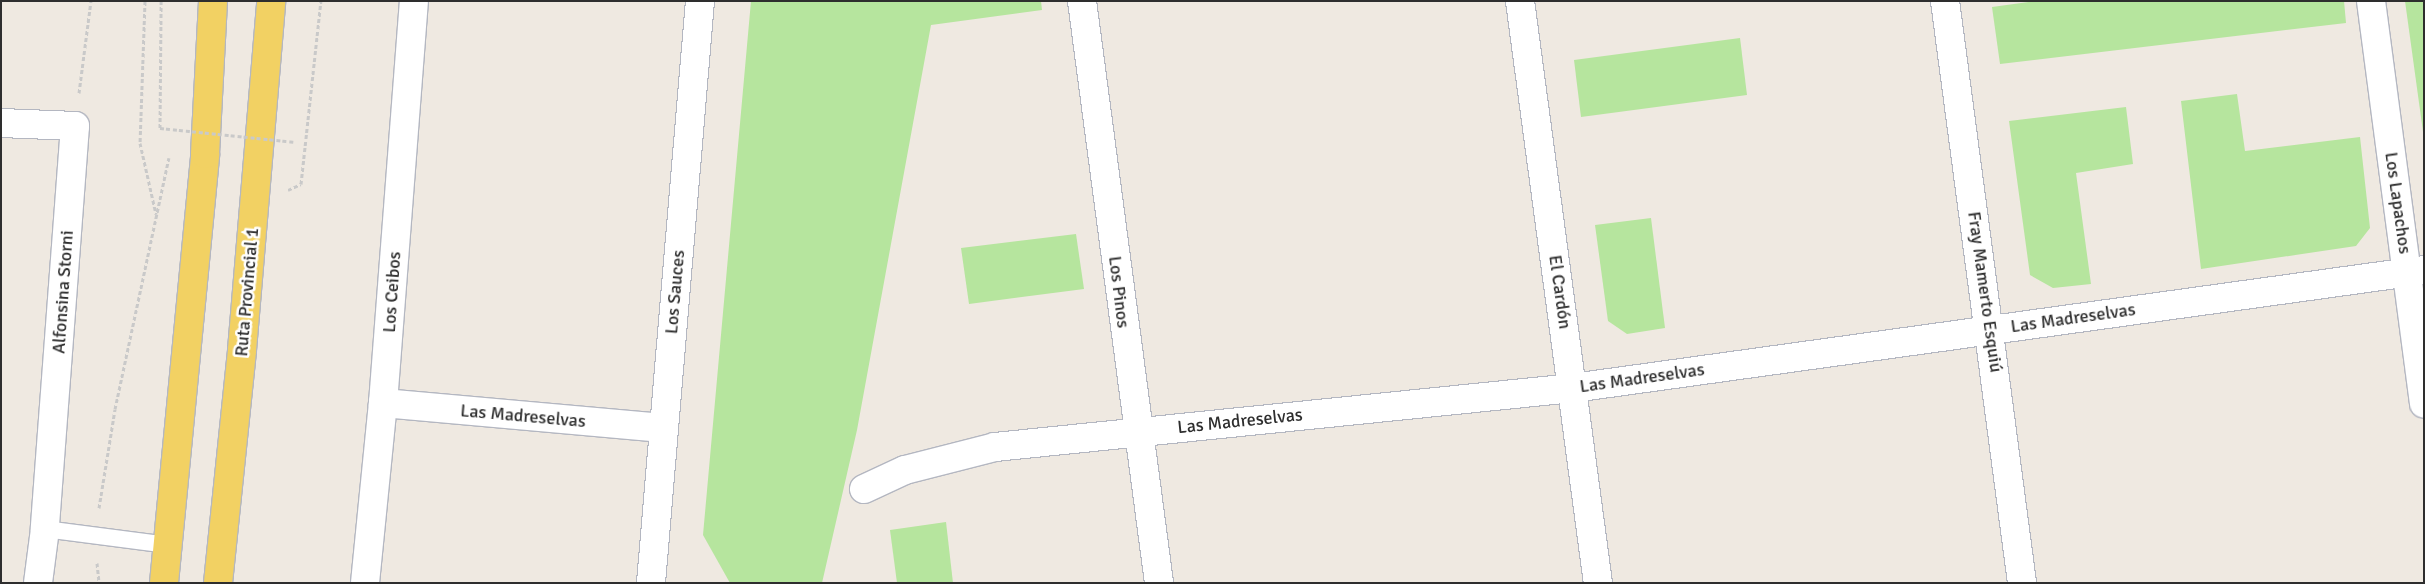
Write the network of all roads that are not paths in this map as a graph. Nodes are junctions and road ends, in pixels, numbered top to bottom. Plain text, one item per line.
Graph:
1 (213, 1) edge
2 (271, 1) edge
3 (414, 1) edge
4 (700, 1) edge
5 (1082, 1) edge
6 (1520, 1) edge
7 (1945, 1) edge
8 (2371, 1) edge
9 (1, 122) edge
10 (2416, 272) edge
11 (1990, 329) junction
12 (1573, 388) junction
13 (383, 403) junction
14 (2424, 404) edge
15 (663, 428) junction
16 (1137, 432) junction
17 (864, 489) dead end
18 (45, 529) junction
19 (168, 545) junction
20 (38, 583) edge
21 (164, 583) edge
22 (218, 583) edge
23 (365, 583) edge
24 (651, 583) edge
25 (1159, 583) edge
26 (1598, 583) edge
27 (2022, 583) edge

1 - 19 main road
2 - 22 main road, Ruta Provincial 1
3 - 13 street, Los Ceibos
4 - 15 street, Los Sauces
5 - 16 street, Los Pinos
6 - 12 street, El Cardón
7 - 11 street, Fray Mamerto Esquiú
8 - 10 street, Los Lapachos
9 - 18 street, Alfonsina Storni
10 - 11 street, Las Madreselvas
10 - 14 street, Los Lapachos
11 - 12 street, Las Madreselvas
11 - 27 street, Fray Mamerto Esquiú
12 - 16 street, Las Madreselvas
12 - 26 street, El Cardón
13 - 15 street, Las Madreselvas
13 - 23 street, Los Ceibos
15 - 24 street, Los Sauces
16 - 17 street, Las Madreselvas
16 - 25 street, Los Pinos
18 - 19 lane
18 - 20 street, Alfonsina Storni
19 - 21 main road

